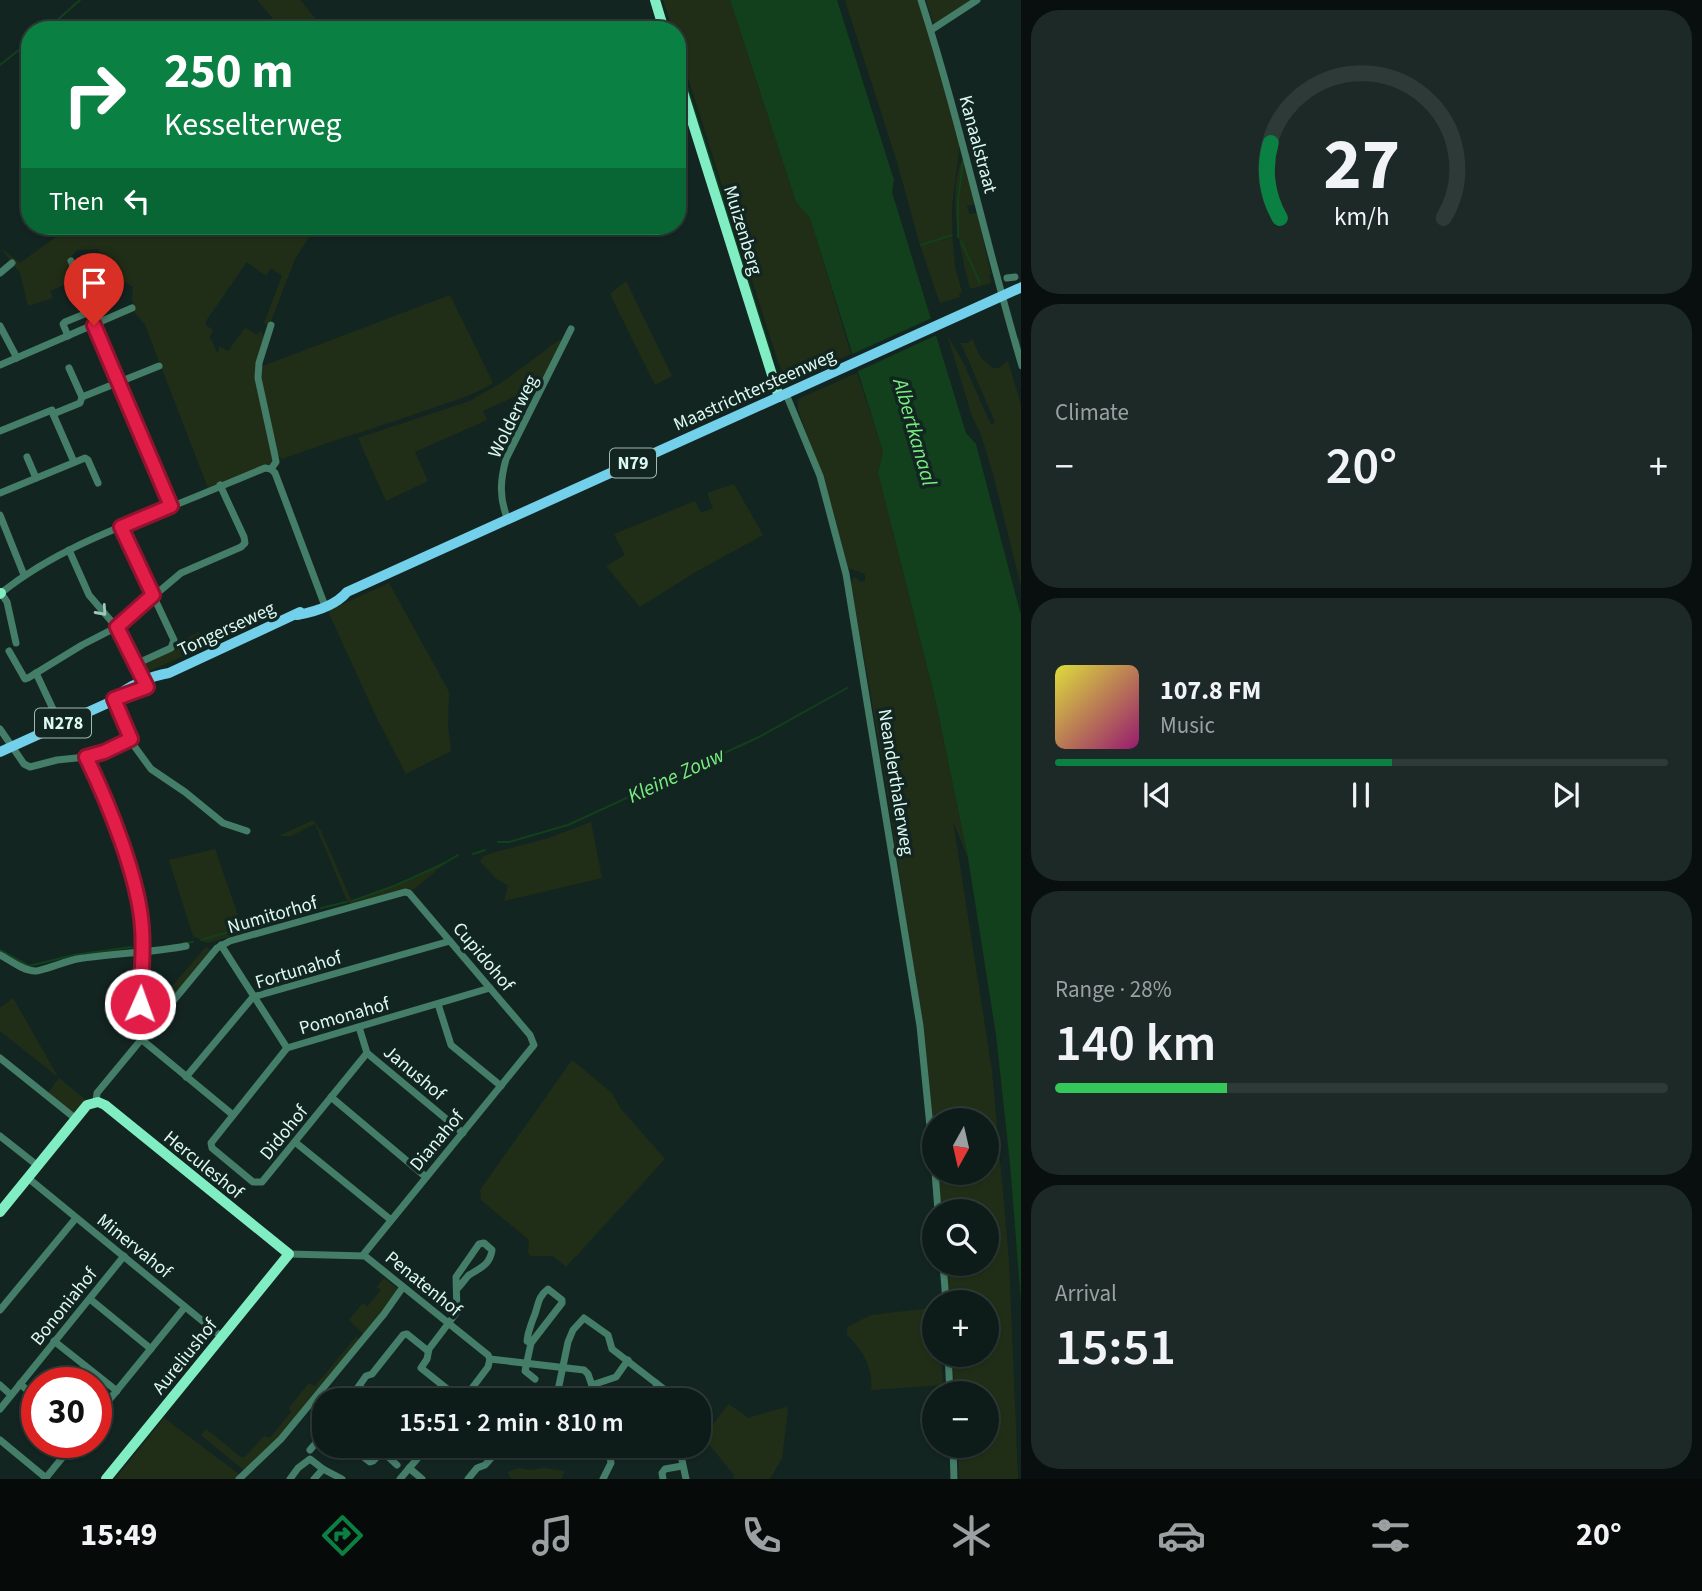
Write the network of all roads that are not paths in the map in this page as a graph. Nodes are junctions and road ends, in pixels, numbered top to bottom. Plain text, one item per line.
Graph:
1 (655, 0) edge
2 (921, 0) edge
3 (977, 0) edge
4 (661, 21) edge
5 (931, 30) junction
6 (686, 101) edge
7 (71, 261) dead end
8 (12, 263) dead end
9 (0, 273) edge
10 (1015, 281) edge
11 (1003, 296) junction
12 (132, 307) dead end
13 (87, 313) dead end
14 (94, 325) junction
15 (271, 325) dead end
16 (0, 327) edge
17 (571, 329) dead end
18 (68, 336) junction
19 (17, 358) junction
20 (0, 365) edge
21 (159, 366) dead end
22 (1021, 366) edge
23 (69, 368) dead end
24 (119, 383) junction
25 (782, 396) junction
26 (82, 397) junction
27 (53, 414) junction
28 (0, 431) edge
29 (27, 457) dead end
30 (74, 462) junction
31 (271, 469) junction
32 (36, 478) junction
33 (98, 483) dead end
34 (220, 485) junction
35 (0, 493) edge
36 (171, 506) junction
37 (0, 515) edge
38 (508, 520) junction
39 (121, 527) junction
40 (69, 550) junction
41 (424, 558) joint
42 (24, 575) junction
43 (1, 594) edge
44 (89, 595) junction
45 (153, 595) junction
46 (80, 598) dead end
47 (323, 603) junction
48 (117, 627) junction
49 (16, 643) dead end
50 (9, 651) dead end
51 (136, 664) junction
52 (33, 675) junction
53 (146, 684) junction
54 (114, 699) junction
55 (60, 724) junction
56 (0, 729) edge
57 (131, 739) junction
58 (12, 746) junction
59 (0, 752) edge
60 (86, 757) junction
61 (247, 831) dead end
62 (405, 892) joint
63 (450, 941) junction
64 (221, 945) junction
65 (186, 946) dead end
66 (142, 952) junction
67 (0, 955) edge
68 (490, 988) junction
69 (253, 998) junction
70 (438, 1004) junction
71 (359, 1027) junction
72 (141, 1039) junction
73 (534, 1045) joint
74 (288, 1048) junction
75 (368, 1053) junction
76 (0, 1058) edge
77 (187, 1077) junction
78 (501, 1086) junction
79 (331, 1097) junction
80 (96, 1102) junction
81 (929, 1108) edge
82 (233, 1115) junction
83 (76, 1119) junction
84 (463, 1133) junction
85 (0, 1136) edge
86 (295, 1142) junction
87 (212, 1148) joint
88 (38, 1166) junction
89 (426, 1177) junction
90 (28, 1178) junction
91 (0, 1212) edge
92 (76, 1218) junction
93 (391, 1220) junction
94 (289, 1254) junction
95 (363, 1255) junction
96 (124, 1256) junction
97 (403, 1287) junction
98 (457, 1289) junction
99 (90, 1298) junction
100 (185, 1307) junction
101 (0, 1310) edge
102 (449, 1324) junction
103 (222, 1337) junction
104 (54, 1341) junction
105 (531, 1343) junction
106 (151, 1349) junction
107 (428, 1351) junction
108 (490, 1359) junction
109 (628, 1360) junction
110 (529, 1362) junction
111 (562, 1367) junction
112 (535, 1379) dead end
113 (656, 1383) junction
114 (20, 1384) joint
115 (0, 1385) edge
116 (592, 1385) junction
117 (360, 1387) edge
118 (447, 1388) edge
119 (472, 1388) edge
120 (559, 1388) edge
121 (593, 1388) edge
122 (657, 1388) edge
123 (662, 1388) edge
124 (117, 1391) junction
125 (11, 1395) junction
126 (112, 1397) edge
127 (0, 1409) edge
128 (0, 1440) edge
129 (312, 1448) edge
130 (310, 1450) dead end
131 (62, 1458) edge
132 (389, 1458) edge
133 (418, 1458) edge
134 (491, 1458) edge
135 (610, 1458) edge
136 (681, 1458) edge
137 (953, 1458) edge
138 (397, 1465) dead end
139 (682, 1466) junction
140 (409, 1468) junction
141 (323, 1469) junction
142 (663, 1476) edge
143 (46, 1478) edge
144 (106, 1479) edge
145 (239, 1479) edge
146 (290, 1479) edge
147 (314, 1479) edge
148 (342, 1479) edge
149 (400, 1479) edge
150 (422, 1479) edge
151 (468, 1479) edge
152 (603, 1479) edge
153 (686, 1479) edge
154 (954, 1479) edge

1 - 4 street
2 - 5 street, Kanaalstraat
3 - 5 street
5 - 11 street, Kanaalstraat
6 - 25 street, Muizenberg
7 - 14 street
8 - 9 street
10 - 11 main road, Maastrichtersteenweg / N79
11 - 22 street, Kanaalstraat
11 - 25 main road, Maastrichtersteenweg / N79
12 - 14 street
13 - 18 street
14 - 18 street
14 - 24 street
15 - 31 street
16 - 19 street
17 - 38 street, Wolderweg
18 - 19 street
19 - 20 street
21 - 24 street
23 - 26 street
24 - 26 street
24 - 36 street
25 - 38 main road, Maastrichtersteenweg / N79
25 - 81 street, Neanderthalerweg
26 - 27 street
27 - 28 street
27 - 30 street
29 - 32 street
30 - 32 street
30 - 33 street
31 - 34 street
31 - 47 street
32 - 35 street
34 - 36 street
34 - 45 street
36 - 39 street
37 - 42 street
38 - 41 main road, Maastrichtersteenweg / N79
39 - 40 street
39 - 45 street
40 - 42 street
40 - 44 street
41 - 47 main road, N278
42 - 43 street
43 - 49 street
44 - 46 street
44 -> 48 street
45 - 48 street
45 - 51 street, Tongerseweg
47 - 53 main road, Tongerseweg / N278
48 - 51 street
48 - 52 street
50 - 52 street
51 - 53 street
52 - 55 street
53 - 54 main road, Tongerseweg / N278
54 - 55 main road, Tongerseweg / N278
54 - 57 street
55 - 58 main road, Tongerseweg / N278
56 - 58 street
57 - 60 street
57 - 61 street
58 - 59 main road, Tongerseweg / N278
58 - 60 street
60 - 66 street
62 - 63 street, Cupidohof
62 - 64 street, Numitorhof
63 - 68 street, Cupidohof
63 - 69 street, Fortunahof
64 - 69 street
64 - 72 street, Numitorhof
65 - 66 street
66 - 67 street
66 - 72 street
68 - 70 street, Pomonahof
68 - 73 street, Cupidohof
69 - 74 street
69 - 77 street, Fortunahof
70 - 71 street, Pomonahof
70 - 78 street
71 - 74 street, Pomonahof
71 - 75 street, Janushof
72 - 77 street
72 - 80 street, Numitorhof
73 - 78 street, Dianahof
74 - 82 street, Pomonahof
75 - 79 street, Didohof
75 - 84 street, Janushof
76 - 83 street
77 - 82 street
78 - 84 street, Dianahof
79 - 86 street, Didohof
79 - 89 street
80 - 83 street
80 - 94 street, Herculeshof
82 - 87 street, Pomonahof
83 - 88 street
84 - 89 street, Dianahof
85 - 88 street
86 - 87 street, Didohof
86 - 93 street
88 - 90 street
89 - 93 street, Dianahof
90 - 91 street
90 - 92 street, Minervahof
92 - 96 street, Minervahof
92 - 101 street
93 - 95 street, Dianahof
94 - 95 street, Penatenhof
94 - 103 street, Aureliushof
95 - 97 street, Penatenhof
96 - 99 street, Bononiahof
96 - 100 street, Minervahof
97 - 102 street, Penatenhof
97 - 145 street
98 - 98 street
98 - 102 street
99 - 104 street, Bononiahof
99 - 106 street
100 - 103 street, Minervahof
100 - 106 street
102 - 107 street
102 - 108 street, Penatenhof
103 - 144 street, Aureliushof
104 - 114 street, Bononiahof
104 - 124 street
105 - 105 street
105 - 110 street
106 - 124 street
107 - 117 street
107 - 118 street
108 - 110 street
108 - 119 street
109 - 111 street
109 - 113 street
109 - 116 street
110 - 111 street
110 - 112 street
111 - 116 street
111 - 120 street
113 - 122 street
113 - 123 street
114 - 125 street, Bononiahof
115 - 125 street
116 - 121 street
124 - 126 street
125 - 127 street, Bononiahof
128 - 143 street
129 - 130 street
131 - 143 street
132 - 138 street
133 - 140 street
134 - 151 street
135 - 152 street
136 - 139 street
137 - 154 street
139 - 142 street
139 - 153 street
140 - 149 street
140 - 150 street
141 - 146 street
141 - 147 street
141 - 148 street

